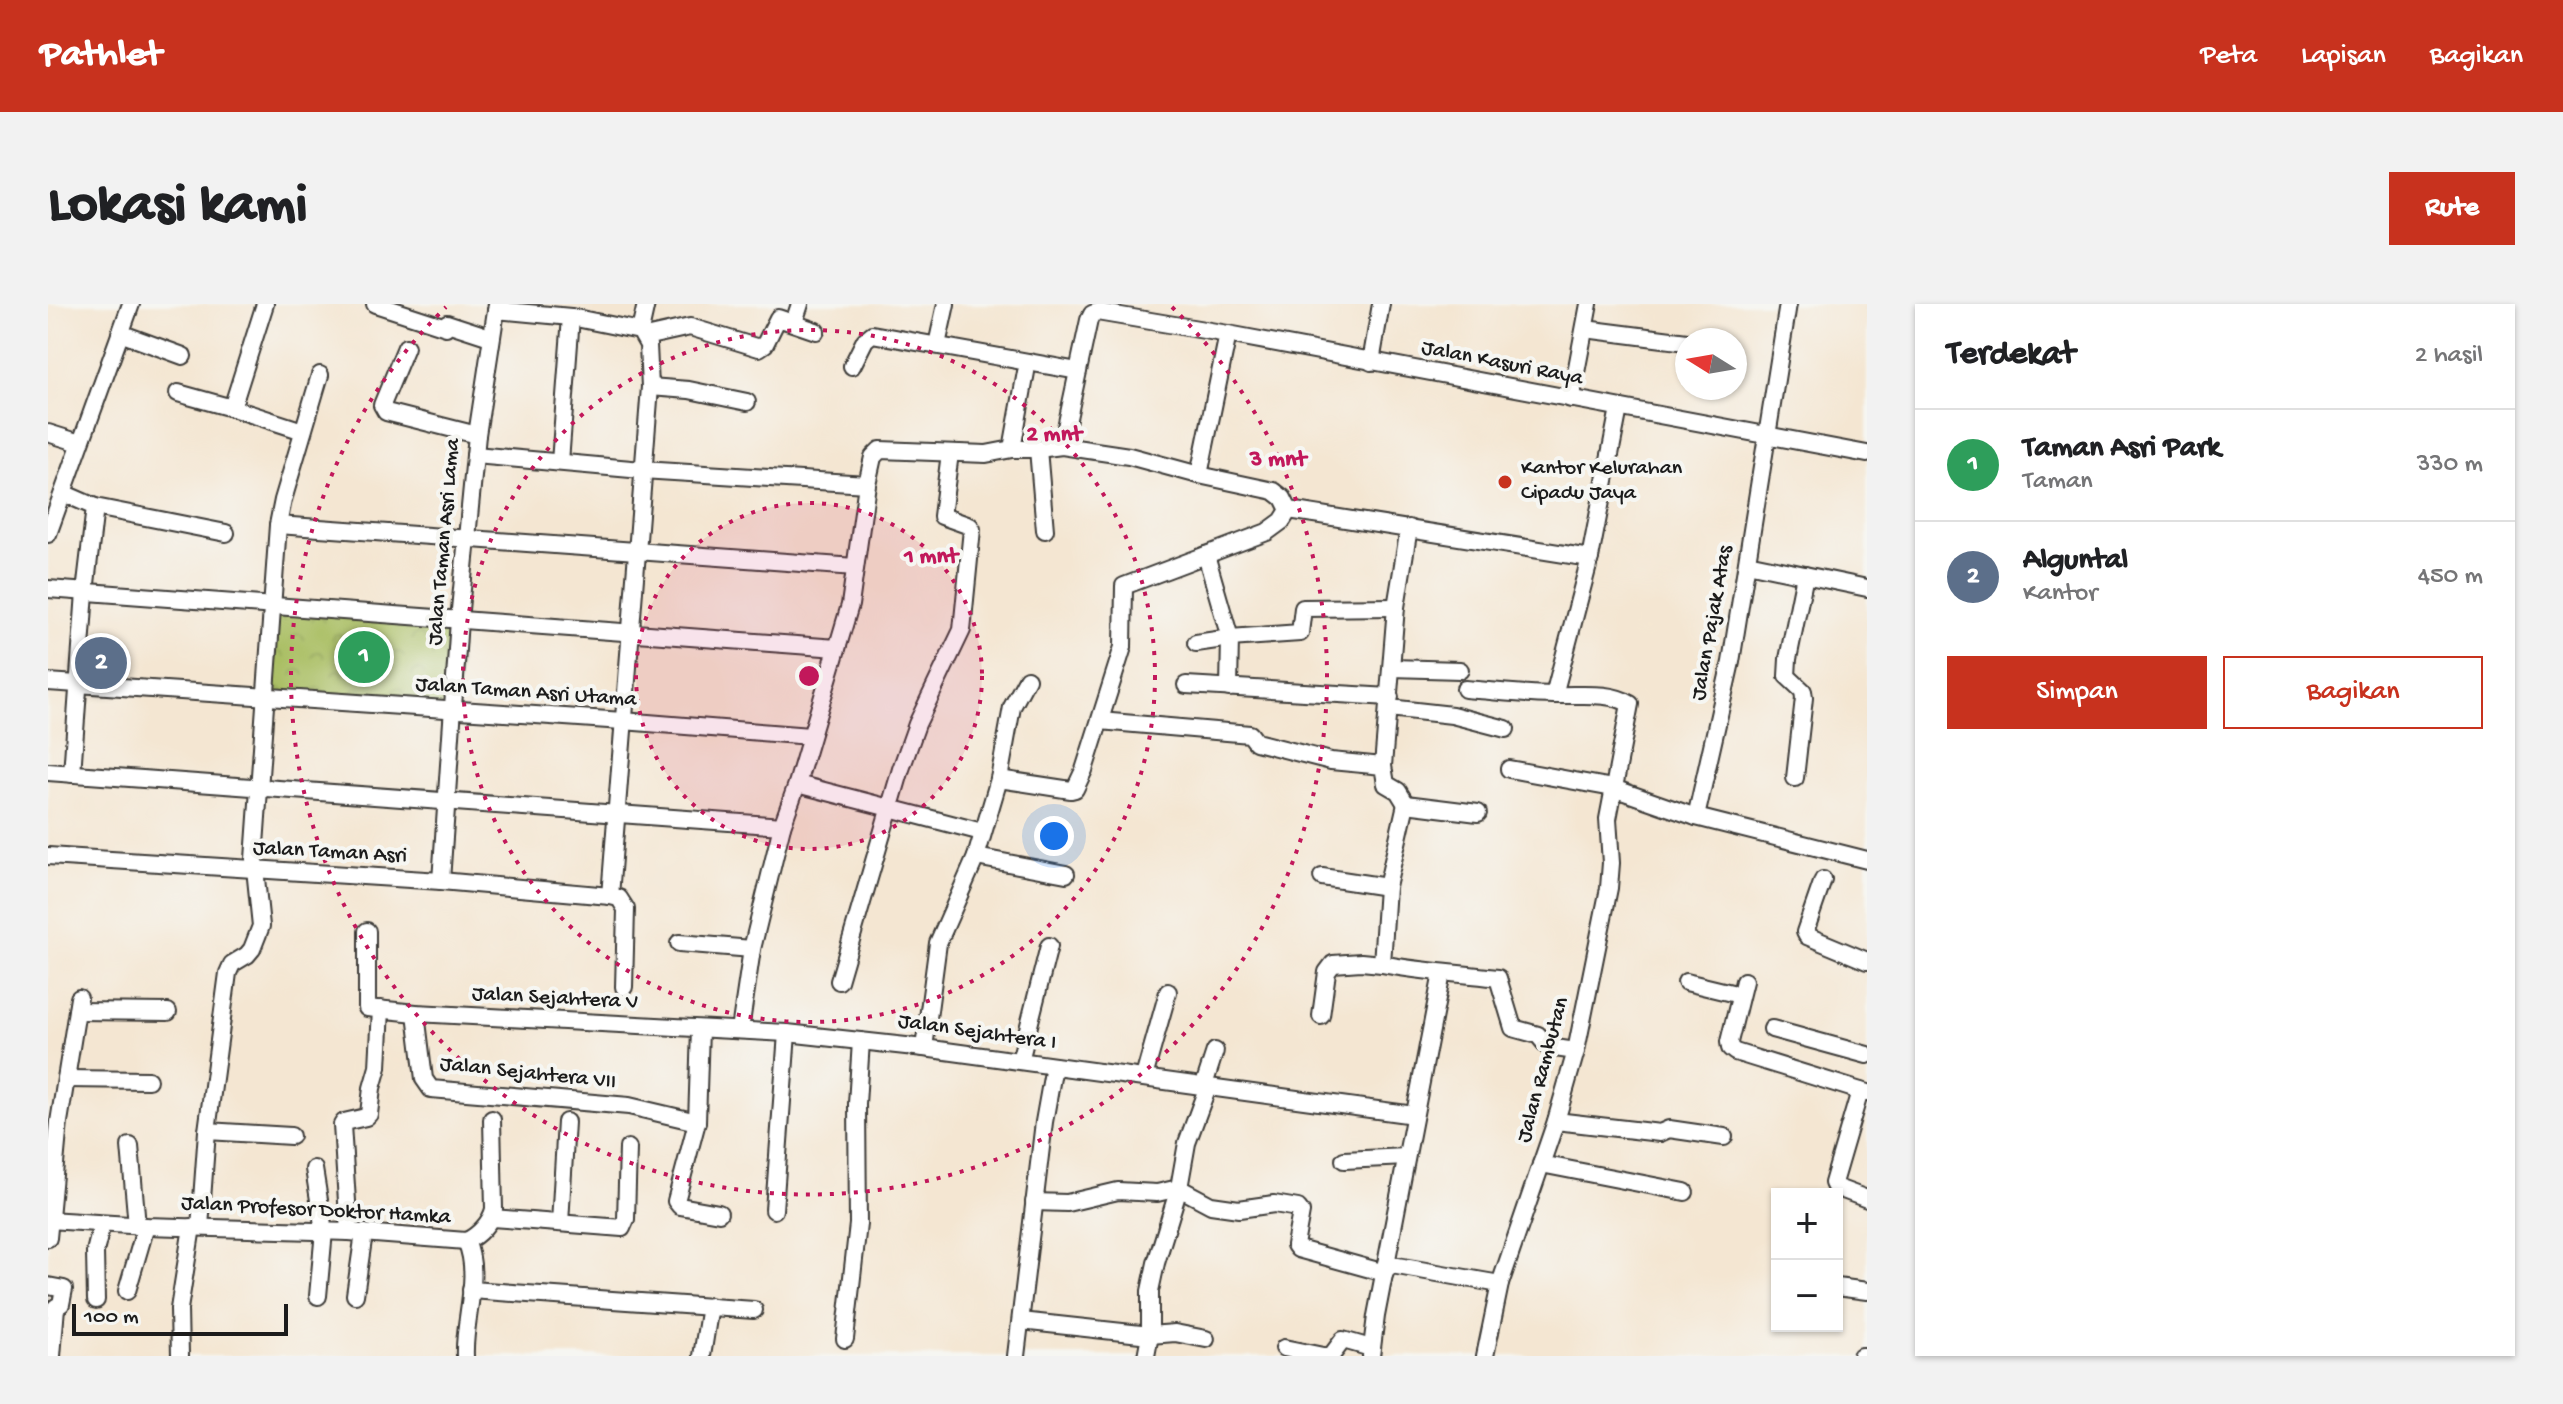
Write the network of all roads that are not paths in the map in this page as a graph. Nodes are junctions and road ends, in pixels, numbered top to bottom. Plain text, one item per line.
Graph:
1 (131, 304) edge
2 (265, 304) edge
3 (375, 304) edge
4 (646, 304) edge
5 (800, 304) edge
6 (946, 304) edge
7 (1381, 304) edge
8 (1589, 304) edge
9 (1788, 304) edge
10 (496, 307) edge
11 (571, 317) junction
12 (794, 322) junction
13 (1585, 329) junction
14 (816, 331) dead end
15 (120, 333) junction
16 (642, 334) junction
17 (1228, 334) junction
18 (490, 337) junction
19 (1675, 340) edge
20 (937, 345) junction
21 (406, 347) dead end
22 (183, 356) dead end
23 (1371, 362) junction
24 (852, 366) dead end
25 (1078, 371) junction
26 (1026, 372) dead end
27 (320, 375) dead end
28 (650, 387) junction
29 (178, 393) dead end
30 (1571, 399) junction
31 (747, 402) dead end
32 (232, 408) junction
33 (1619, 408) junction
34 (303, 431) junction
35 (48, 433) edge
36 (477, 435) junction
37 (1774, 438) junction
38 (80, 443) junction
39 (1062, 446) junction
40 (1012, 449) junction
41 (1038, 449) junction
42 (950, 453) junction
43 (1867, 454) edge
44 (475, 455) junction
45 (560, 462) junction
46 (642, 470) junction
47 (1199, 475) junction
48 (867, 484) junction
49 (63, 493) junction
50 (95, 507) junction
51 (1289, 510) junction
52 (278, 525) junction
53 (1409, 528) junction
54 (1045, 530) dead end
55 (226, 533) dead end
56 (48, 534) edge
57 (467, 539) junction
58 (637, 551) junction
59 (1206, 555) junction
60 (1590, 558) junction
61 (1747, 563) junction
62 (855, 567) junction
63 (1805, 575) junction
64 (1867, 588) edge
65 (48, 589) edge
66 (85, 592) junction
67 (1396, 607) junction
68 (273, 608) junction
69 (459, 620) junction
70 (631, 632) junction
71 (1230, 638) junction
72 (1196, 643) dead end
73 (837, 648) junction
74 (1392, 668) junction
75 (1460, 670) dead end
76 (1027, 679) dead end
77 (48, 682) edge
78 (78, 684) junction
79 (1186, 685) dead end
80 (1229, 688) junction
81 (1465, 689) dead end
82 (1554, 695) junction
83 (267, 696) junction
84 (1390, 703) junction
85 (452, 711) junction
86 (623, 721) junction
87 (1100, 721) junction
88 (1506, 729) dead end
89 (810, 736) junction
90 (1383, 766) junction
91 (1509, 769) dead end
92 (48, 772) edge
93 (72, 774) junction
94 (1795, 778) dead end
95 (999, 779) junction
96 (797, 784) junction
97 (259, 787) junction
98 (1613, 788) junction
99 (447, 799) junction
100 (1406, 804) junction
101 (889, 808) junction
102 (1478, 813) dead end
103 (616, 814) junction
104 (1696, 817) junction
105 (782, 826) junction
106 (982, 832) junction
107 (48, 856) edge
108 (976, 857) junction
109 (1867, 860) edge
110 (254, 871) junction
111 (1066, 874) dead end
112 (1322, 877) dead end
113 (1823, 880) dead end
114 (441, 881) junction
115 (1387, 887) junction
116 (610, 896) junction
117 (367, 931) dead end
118 (679, 943) dead end
119 (1049, 946) dead end
120 (752, 949) junction
121 (1867, 961) edge
122 (1382, 964) junction
123 (1442, 973) junction
124 (839, 981) dead end
125 (1686, 982) dead end
126 (624, 987) dead end
127 (1168, 992) dead end
128 (374, 1009) junction
129 (168, 1012) dead end
130 (416, 1013) junction
131 (1321, 1016) dead end
132 (700, 1029) junction
133 (1772, 1029) dead end
134 (740, 1030) junction
135 (787, 1033) junction
136 (861, 1041) junction
137 (924, 1048) junction
138 (1215, 1051) dead end
139 (1576, 1051) junction
140 (1867, 1055) edge
141 (1020, 1061) junction
142 (1054, 1066) junction
143 (1144, 1077) junction
144 (66, 1079) junction
145 (148, 1080) dead end
146 (1206, 1085) junction
147 (1863, 1092) edge
148 (1414, 1115) junction
149 (492, 1119) dead end
150 (1556, 1121) junction
151 (566, 1122) dead end
152 (697, 1122) junction
153 (207, 1131) junction
154 (291, 1136) dead end
155 (1724, 1137) dead end
156 (130, 1146) dead end
157 (628, 1148) dead end
158 (1406, 1157) junction
159 (1344, 1160) dead end
160 (1541, 1164) junction
161 (314, 1169) dead end
162 (1179, 1188) junction
163 (1685, 1192) dead end
164 (1867, 1199) edge
165 (1034, 1202) junction
166 (774, 1210) dead end
167 (719, 1213) dead end
168 (492, 1218) junction
169 (48, 1220) edge
170 (560, 1223) junction
171 (102, 1224) junction
172 (141, 1226) junction
173 (196, 1227) junction
174 (324, 1231) junction
175 (357, 1232) junction
176 (48, 1238) edge
177 (466, 1241) junction
178 (1386, 1268) junction
179 (1500, 1284) junction
180 (48, 1286) edge
181 (1843, 1288) edge
182 (471, 1290) junction
183 (127, 1291) dead end
184 (1867, 1291) edge
185 (355, 1295) dead end
186 (318, 1296) dead end
187 (96, 1300) dead end
188 (710, 1306) junction
189 (754, 1310) dead end
190 (1021, 1321) junction
191 (1150, 1335) junction
192 (845, 1339) dead end
193 (1206, 1339) dead end
194 (1284, 1348) dead end
195 (1371, 1352) edge
196 (52, 1356) edge
197 (180, 1356) edge
198 (465, 1356) edge
199 (702, 1356) edge
200 (1016, 1356) edge
201 (1146, 1356) edge
202 (1323, 1356) edge
203 (1331, 1356) edge
204 (1485, 1356) edge

1 - 15 street
2 - 32 street
3 - 18 street
4 - 16 street
5 - 12 street
6 - 20 street
7 - 23 street
8 - 13 street
9 - 37 street, Jalan Pajak Atas
10 - 11 street
10 - 18 street, Jalan Taman Asri Lama
11 - 16 street
11 - 45 street
12 - 14 street
12 - 16 street
13 - 19 street
13 - 30 street
15 - 22 street
15 - 38 street
16 - 28 street
17 - 23 street, Jalan Kasuri Raya
17 - 25 street, Jalan Kasuri Raya
17 - 47 street
18 - 36 street, Jalan Taman Asri Lama
20 - 24 street
20 - 25 street
21 - 36 street
23 - 30 street, Jalan Kasuri Raya
25 - 39 street
26 - 40 street
27 - 34 street
28 - 31 street
28 - 46 street
29 - 32 street
30 - 33 street, Jalan Kasuri Raya
32 - 34 street
33 - 37 street, Jalan Kasuri Raya
33 - 60 street
34 - 52 street
35 - 38 street
36 - 44 street, Jalan Taman Asri Lama
37 - 43 street, Jalan Kasuri Raya
37 - 61 street, Jalan Pajak Atas
38 - 49 street
39 - 41 street
39 - 47 street
40 - 41 street
40 - 42 street
41 - 54 street
42 - 48 street
42 - 101 street
44 - 45 street
44 - 57 street, Jalan Taman Asri Lama
45 - 46 street
46 - 48 street
46 - 58 street
47 - 51 street
48 - 62 street
49 - 50 street
49 - 56 street
50 - 55 street
50 - 66 street
51 - 53 street
51 - 59 street
52 - 57 street
52 - 68 street
53 - 60 street
53 - 67 street
57 - 58 street
57 - 69 street, Jalan Taman Asri Lama
58 - 62 street
58 - 70 street
59 - 71 street
59 - 87 street
60 - 82 street
61 - 63 street
61 - 104 street, Jalan Pajak Atas
62 - 73 street
63 - 64 street
63 - 94 street
65 - 66 street
66 - 68 street
66 - 78 street
67 - 71 street
67 - 74 street
68 - 69 street
68 - 83 street
69 - 70 street
69 - 85 street, Jalan Taman Asri Lama
70 - 73 street
70 - 86 street
71 - 72 street
71 - 80 street
73 - 89 street
74 - 75 street
74 - 84 street
76 - 95 street
77 - 78 street, Jalan Taman Asri Utama
78 - 83 street, Jalan Taman Asri Utama
78 - 93 street
79 - 80 street
80 - 84 street
81 - 82 street
82 - 98 street, Jalan Rambutan
83 - 85 street, Jalan Taman Asri Utama
83 - 97 street
84 - 88 street
84 - 90 street
85 - 86 street, Jalan Taman Asri Utama
85 - 99 street, Jalan Taman Asri Lama
86 - 89 street, Jalan Taman Asri Utama
86 - 103 street
87 - 90 street
87 - 95 street
89 - 96 street
90 - 100 street
91 - 98 street
92 - 93 street
93 - 97 street
95 - 106 street
96 - 101 street
96 - 105 street
97 - 99 street
97 - 110 street
98 - 104 street
98 - 139 street, Jalan Rambutan
99 - 103 street
99 - 114 street, Jalan Taman Asri Lama
100 - 102 street
100 - 115 street
101 - 106 street
101 - 124 street
103 - 105 street
103 - 116 street
104 - 109 street
105 - 120 street
106 - 108 street
107 - 110 street, Jalan Taman Asri
108 - 111 street
108 - 137 street
110 - 114 street, Jalan Taman Asri
110 - 153 street
112 - 115 street
113 - 121 street
114 - 116 street, Jalan Taman Asri
115 - 122 street
116 - 126 street
117 - 128 street
118 - 120 street
119 - 141 street
120 - 134 street
122 - 123 street
122 - 131 street
123 - 139 street
123 - 148 street
125 - 147 street
127 - 143 street
128 - 130 street, Jalan Sejahtera V
128 - 175 street
129 - 144 street
130 - 132 street, Jalan Sejahtera V
130 - 152 street, Jalan Sejahtera VII
132 - 134 street, Jalan Sejahtera V
132 - 152 street
133 - 140 street
134 - 135 street, Jalan Sejahtera I
135 - 136 street, Jalan Sejahtera I
135 - 166 street
136 - 137 street, Jalan Sejahtera I
136 - 192 street
137 - 141 street, Jalan Sejahtera I
138 - 146 street
139 - 150 street, Jalan Rambutan
141 - 142 street, Jalan Sejahtera I
142 - 143 street, Jalan Sejahtera I
142 - 165 street
143 - 146 street, Jalan Sejahtera I
144 - 145 street
144 - 169 street
146 - 148 street, Jalan Sejahtera I
146 - 162 street
147 - 164 street
148 - 158 street
149 - 168 street
150 - 155 street
150 - 160 street, Jalan Rambutan
151 - 170 street
152 - 167 street
153 - 154 street
153 - 173 street
156 - 172 street
157 - 170 street
158 - 159 street
158 - 178 street
160 - 163 street
160 - 179 street, Jalan Rambutan
161 - 174 street
162 - 165 street
162 - 178 street
162 - 191 street
165 - 190 street
168 - 170 street
168 - 177 street
169 - 171 street, Jalan Profesor Doktor Hamka
169 - 176 street
171 - 172 street, Jalan Profesor Doktor Hamka
171 - 187 street
172 - 173 street, Jalan Profesor Doktor Hamka
172 - 183 street
173 - 174 street, Jalan Profesor Doktor Hamka
173 - 197 street
174 - 175 street, Jalan Profesor Doktor Hamka
174 - 186 street
175 - 177 street, Jalan Profesor Doktor Hamka
175 - 185 street
177 - 182 street, Jalan Profesor Doktor Hamka
178 - 179 street
178 - 195 street
179 - 204 street, Jalan Rambutan
180 - 196 street
181 - 184 street
182 - 188 street
182 - 198 street, Jalan Profesor Doktor Hamka
188 - 189 street
188 - 199 street
190 - 191 street
190 - 200 street
191 - 193 street
191 - 201 street
194 - 202 street
195 - 203 street

